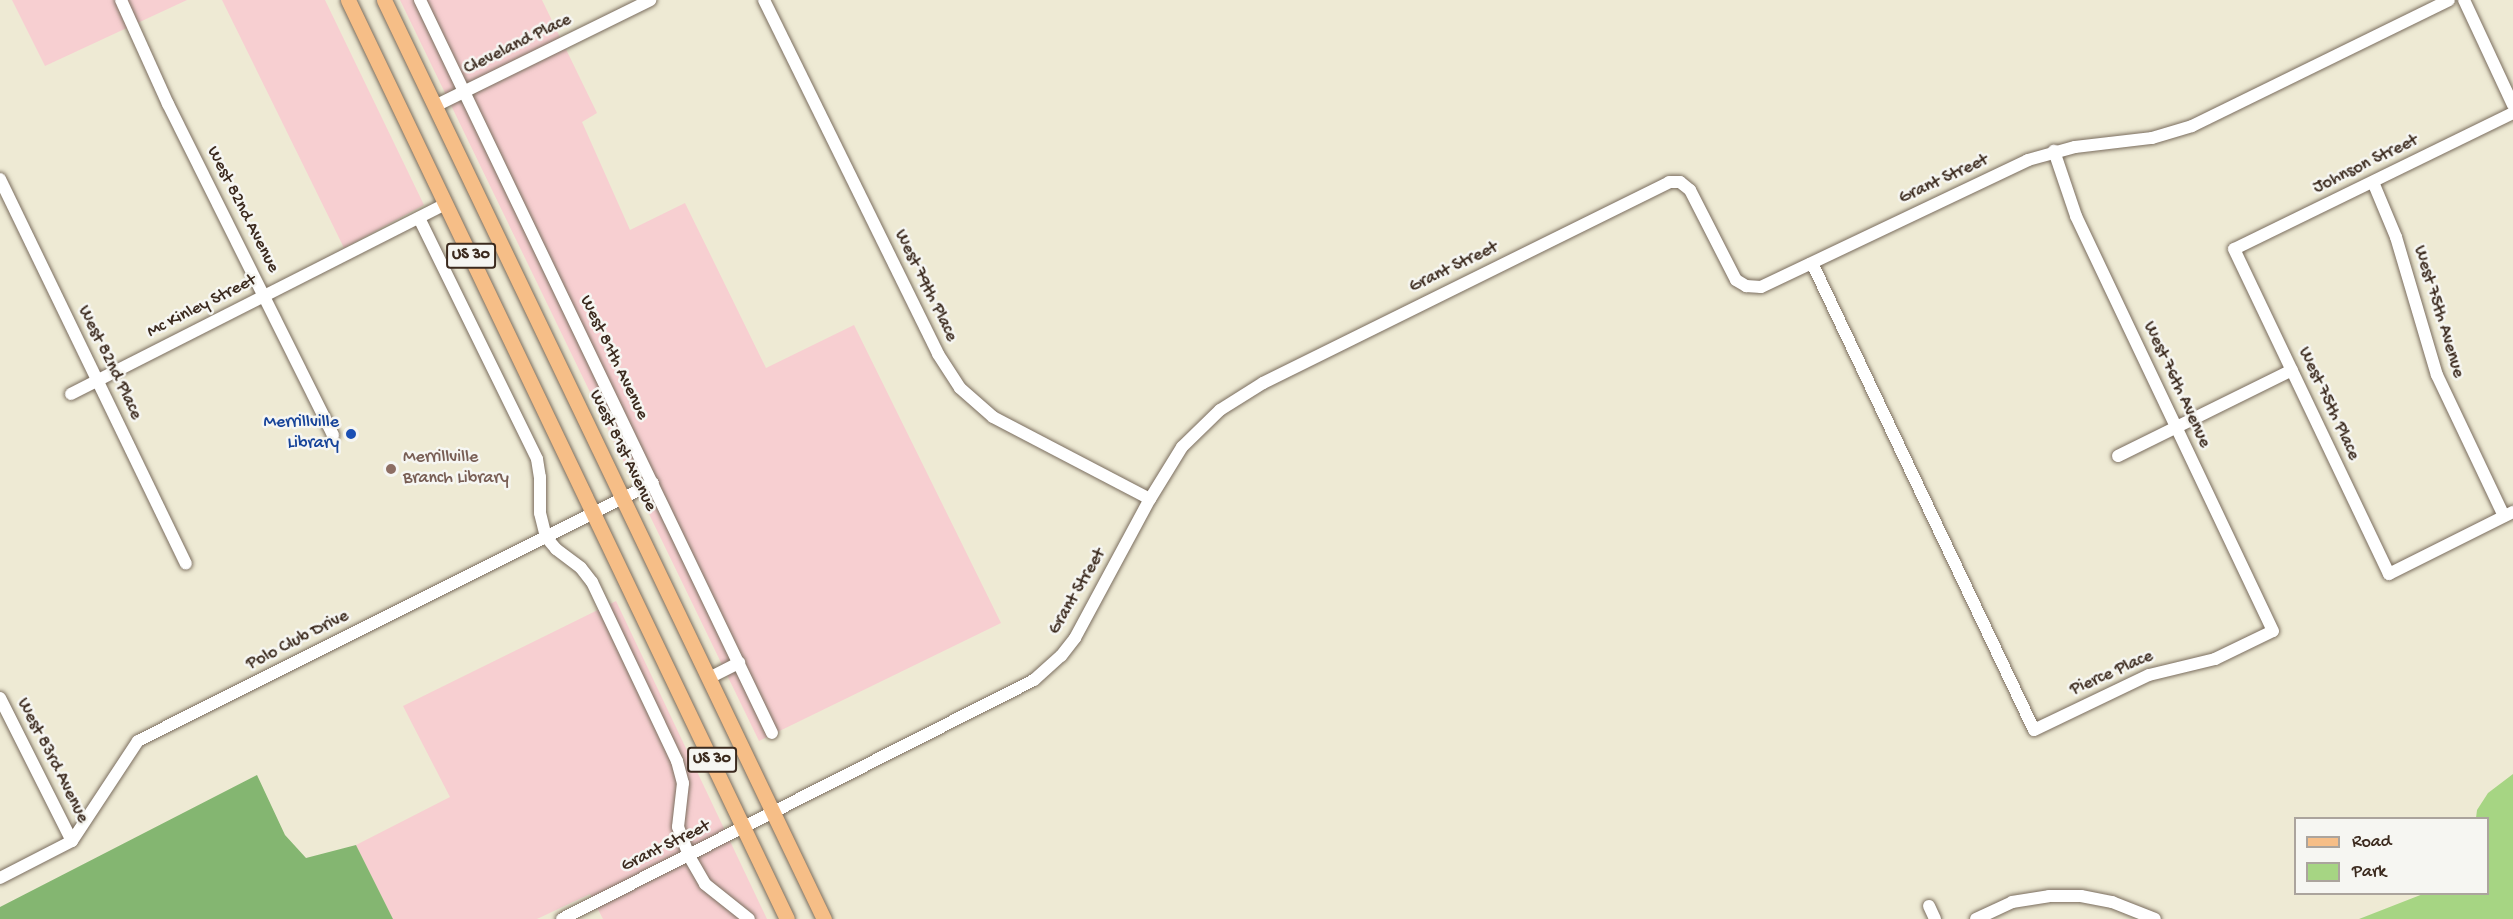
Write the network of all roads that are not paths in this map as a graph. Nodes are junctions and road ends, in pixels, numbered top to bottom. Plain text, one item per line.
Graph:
1 (121, 0) edge
2 (348, 0) edge
3 (384, 0) edge
4 (420, 0) edge
5 (650, 0) edge
6 (764, 0) edge
7 (2449, 0) edge
8 (2463, 0) edge
9 (464, 92) junction
10 (2513, 105) edge
11 (435, 106) junction
12 (2513, 112) edge
13 (2054, 151) junction
14 (0, 179) edge
15 (2373, 182) junction
16 (446, 204) junction
17 (419, 218) junction
18 (2234, 249) joint
19 (1812, 263) junction
20 (265, 294) junction
21 (2292, 370) junction
22 (98, 381) junction
23 (71, 394) dead end
24 (2176, 427) junction
25 (333, 435) dead end
26 (2118, 456) dead end
27 (653, 483) junction
28 (624, 498) junction
29 (1150, 499) junction
30 (593, 513) junction
31 (2509, 514) edge
32 (546, 537) junction
33 (186, 563) dead end
34 (2273, 631) joint
35 (739, 663) junction
36 (709, 678) junction
37 (0, 698) edge
38 (772, 733) dead end
39 (774, 813) junction
40 (744, 829) junction
41 (72, 840) junction
42 (689, 856) junction
43 (0, 878) edge
44 (1929, 906) dead end
45 (562, 919) edge
46 (749, 919) edge
47 (787, 919) edge
48 (824, 919) edge
49 (1935, 919) edge
50 (1976, 919) edge
51 (2155, 919) edge

1 - 20 street, West 82nd Avenue
2 - 16 main road, US 30
3 - 11 main road, West 81st Avenue / US 30
4 - 9 street, West 81th Avenue
5 - 9 street, Cleveland Place
6 - 29 street, West 79th Place
7 - 13 street, Grant Street
8 - 10 street
9 - 11 street, Cleveland Place
9 - 27 street, West 81th Avenue
11 - 28 main road, West 81st Avenue / US 30
12 - 15 street, Johnson Street
13 - 19 street, Grant Street
13 - 24 street, West 76th Avenue
14 - 22 street, West 82nd Place
15 - 18 street, Johnson Street
15 - 31 street, West 75th Avenue
16 - 17 street, Mc Kinley Street
16 - 30 main road, US 30
17 - 20 street, Mc Kinley Street
17 - 32 street
18 - 21 street, West 75th Place
19 - 29 street, Grant Street
19 - 34 street, Pierce Place
20 - 22 street, Mc Kinley Street
20 - 25 street, West 82nd Avenue
21 - 24 street
21 - 31 street, West 75th Place
22 - 23 street, Mc Kinley Street
22 - 33 street, West 82nd Place
24 - 26 street
24 - 34 street, West 76th Avenue
27 - 28 street, Polo Club Drive
27 - 35 street, West 81th Avenue
28 - 30 street, Polo Club Drive
28 - 36 main road, West 81st Avenue / US 30
29 - 39 street, Grant Street
30 - 32 street, Polo Club Drive
30 - 40 main road, US 30
32 - 41 street, Polo Club Drive
32 - 42 street
35 - 36 street
35 - 38 street, West 81th Avenue
36 - 39 main road, West 81st Avenue / US 30
37 - 41 street, West 83rd Avenue
39 - 40 street, Grant Street
39 - 48 main road, West 81st Avenue / US 30
40 - 42 street, Grant Street
40 - 47 main road, US 30
41 - 43 street, Polo Club Drive
42 - 45 street, Grant Street
42 - 46 street
44 - 49 street
50 - 51 street

